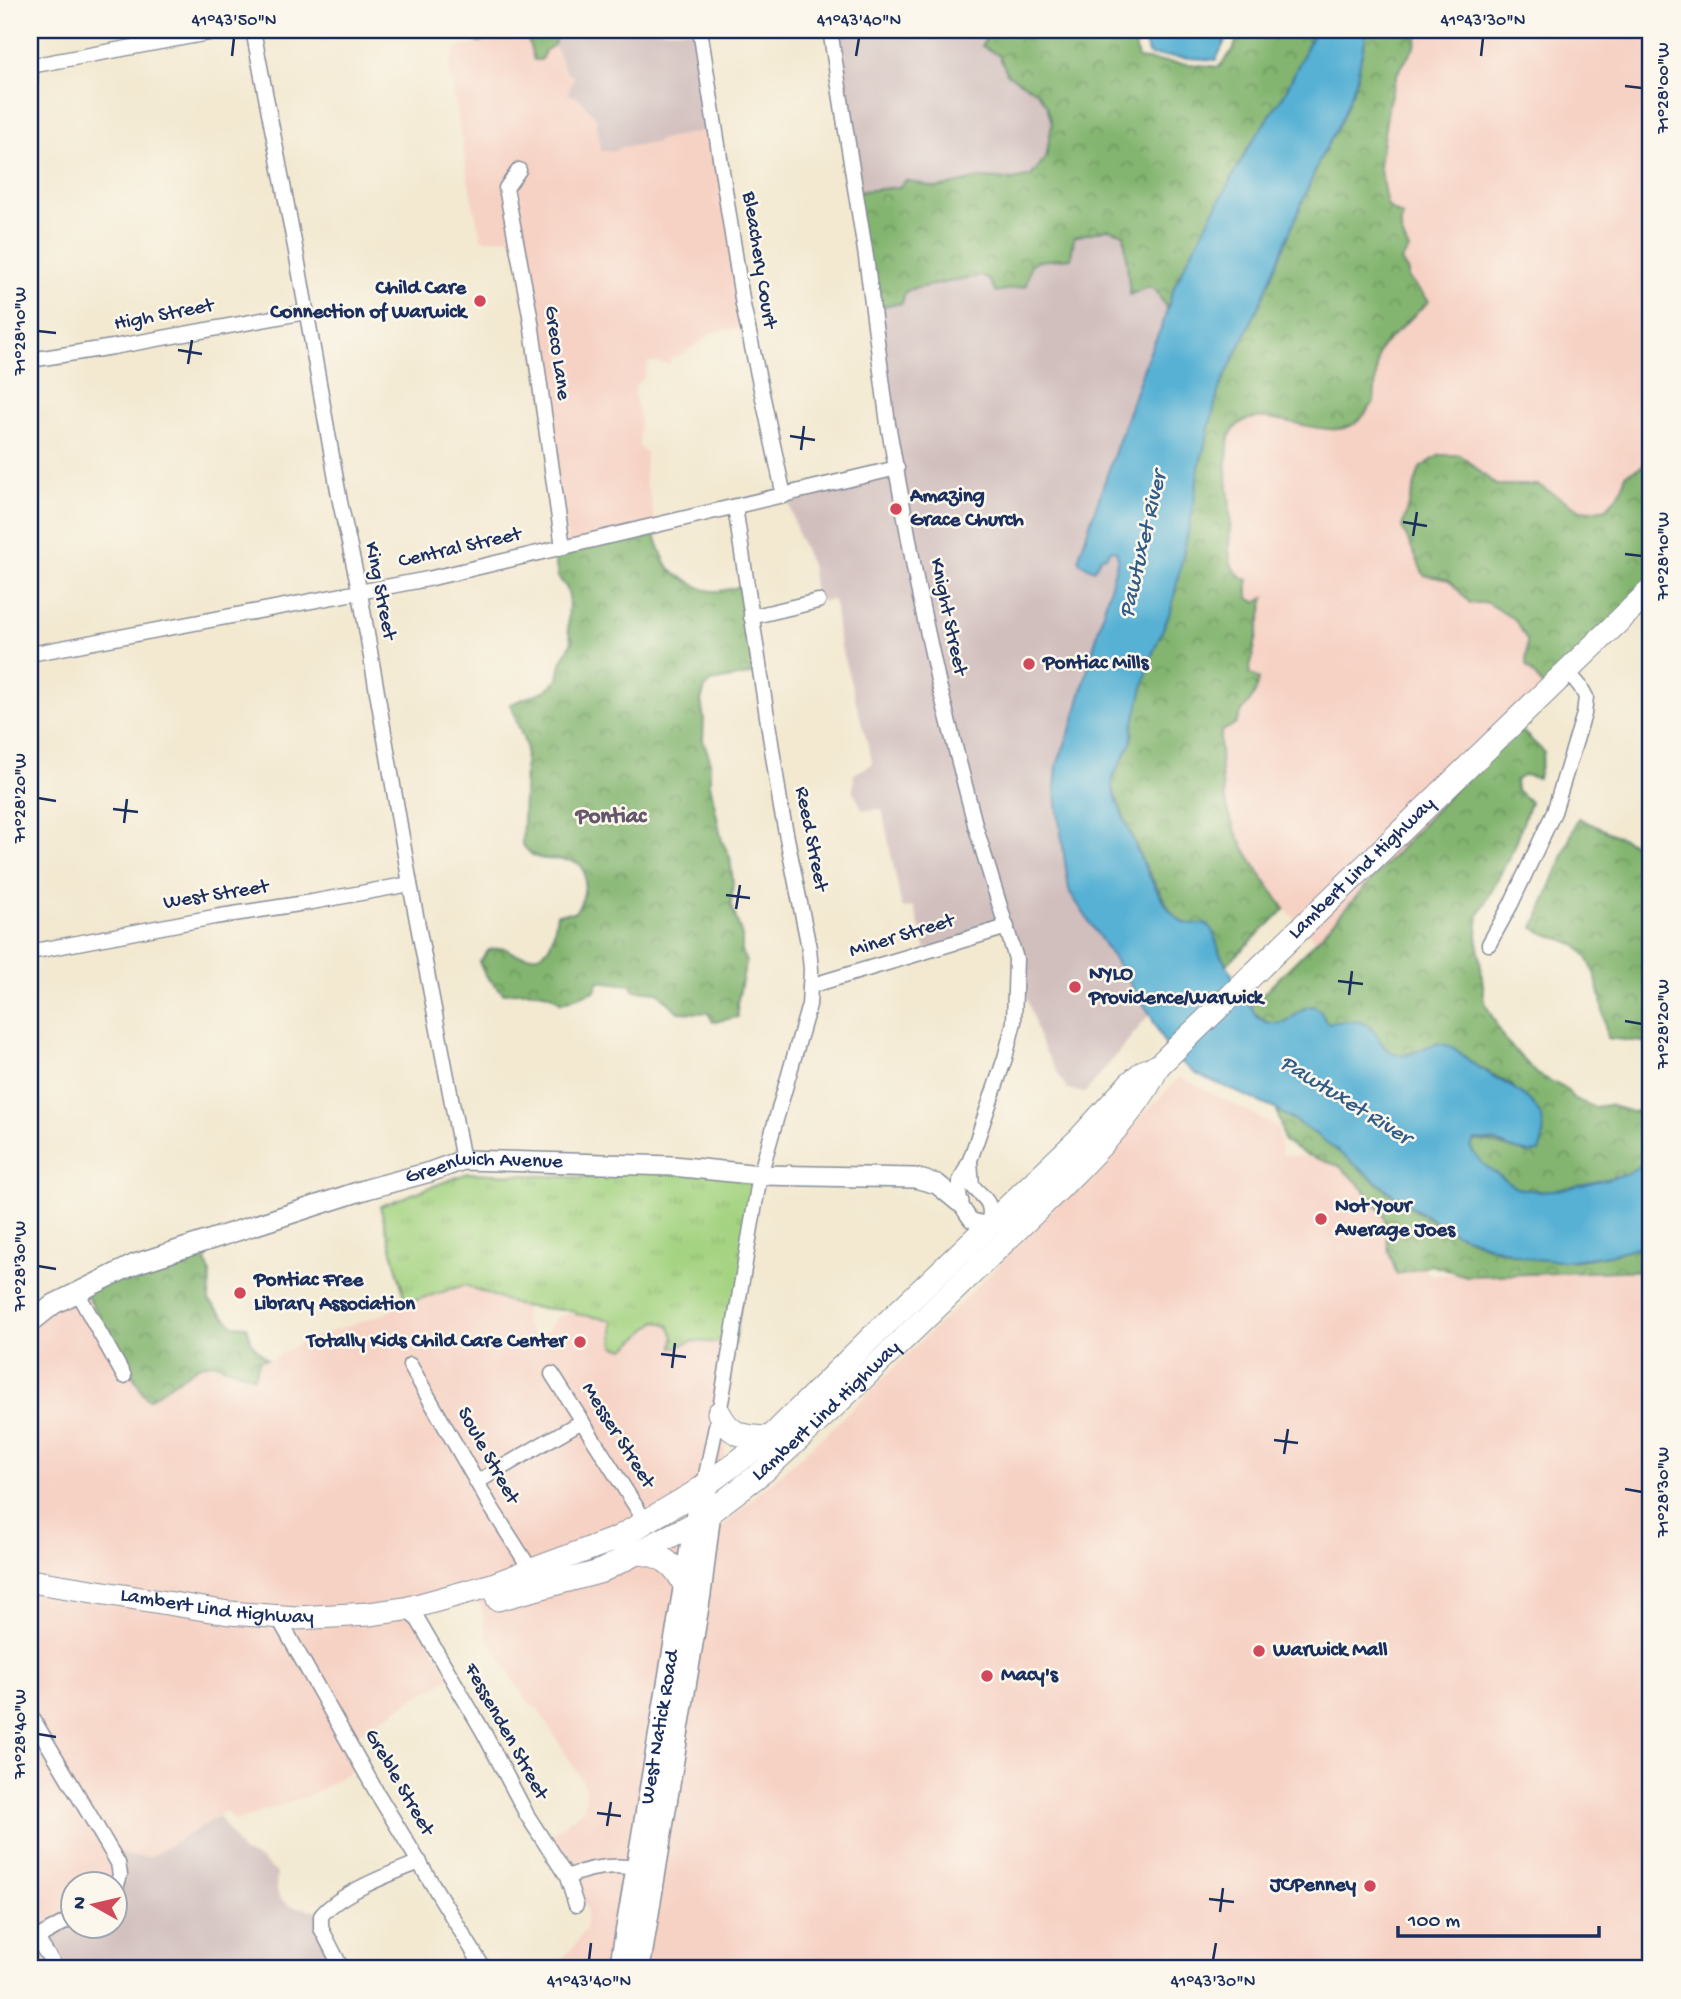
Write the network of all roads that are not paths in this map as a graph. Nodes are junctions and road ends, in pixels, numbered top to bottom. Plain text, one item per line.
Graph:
1 (225, 30) edge
2 (253, 30) edge
3 (700, 30) edge
4 (830, 30) edge
5 (30, 66) edge
6 (30, 82) edge
7 (519, 170) dead end
8 (306, 312) junction
9 (30, 360) edge
10 (897, 468) junction
11 (784, 496) junction
12 (735, 507) junction
13 (563, 547) junction
14 (1651, 590) edge
15 (360, 593) junction
16 (818, 601) dead end
17 (751, 617) junction
18 (30, 653) edge
19 (1567, 671) junction
20 (410, 884) junction
21 (1007, 927) junction
22 (1489, 944) dead end
23 (30, 952) edge
24 (810, 986) junction
25 (463, 1160) junction
26 (970, 1160) junction
27 (760, 1175) junction
28 (959, 1202) junction
29 (995, 1234) junction
30 (78, 1292) junction
31 (30, 1322) edge
32 (410, 1365) dead end
33 (552, 1374) dead end
34 (124, 1376) dead end
35 (719, 1413) junction
36 (582, 1421) junction
37 (771, 1438) junction
38 (477, 1482) junction
39 (704, 1485) junction
40 (702, 1518) junction
41 (645, 1521) junction
42 (636, 1553) junction
43 (529, 1567) dead end
44 (30, 1581) edge
45 (684, 1584) junction
46 (405, 1609) junction
47 (278, 1617) junction
48 (30, 1714) edge
49 (420, 1862) junction
50 (638, 1868) junction
51 (119, 1870) edge
52 (568, 1877) junction
53 (576, 1905) dead end
54 (60, 1925) edge
55 (57, 1969) edge
56 (342, 1969) edge
57 (484, 1969) edge
58 (620, 1969) edge
59 (639, 1969) edge

1 - 5 street
2 - 8 street, King Street
3 - 11 street, Bleachery Court
4 - 10 street, Knight Street
5 - 6 street
7 - 13 street, Greco Lane
8 - 9 street, High Street
8 - 15 street, King Street
10 - 11 street, Central Street
10 - 21 street, Knight Street
11 - 12 street, Central Street
12 - 13 street, Central Street
12 - 17 street, Reed Street
13 - 15 street, Central Street
14 - 19 main road
15 - 18 street, Central Street
15 - 20 street, King Street
16 - 17 street
17 - 24 street, Reed Street
19 - 22 street
19 - 29 main road, Lambert Lind Highway
20 - 23 street, West Street
20 - 25 street, King Street
21 - 24 street, Miner Street
21 - 26 street, Knight Street
24 - 27 street, Reed Street
25 - 27 street, Greenwich Avenue
25 - 30 street, Greenwich Avenue
26 - 28 street, Knight Street
26 - 29 street
27 - 28 street, Greenwich Avenue
27 - 35 street, West Natick Road
28 - 29 street
29 - 37 main road, Lambert Lind Highway
29 - 40 main road, Lambert Lind Highway
30 - 31 street, Greenwich Avenue
30 - 34 street
32 - 38 street, Soule Street
33 - 36 street, Messer Street
35 - 37 main road
35 - 39 street, West Natick Road
36 - 38 street
36 - 41 street, Messer Street
37 - 39 main road, Lambert Lind Highway
38 - 43 street, Soule Street
39 - 40 main road, West Natick Road
39 - 41 main road, Lambert Lind Highway
40 - 42 main road, Lambert Lind Highway
40 - 45 main road, West Natick Road
40 - 59 main road, West Natick Road
41 - 46 main road, Lambert Lind Highway
42 - 45 main road
42 - 46 main road, Lambert Lind Highway
44 - 47 main road, Lambert Lind Highway
45 - 50 main road, West Natick Road
46 - 47 main road, Lambert Lind Highway
46 - 52 street, Fessenden Street
47 - 49 street, Greble Street
48 - 51 street
49 - 56 street
49 - 57 street, Greble Street
50 - 52 street
50 - 58 main road, West Natick Road
52 - 53 street, Fessenden Street
54 - 55 street

